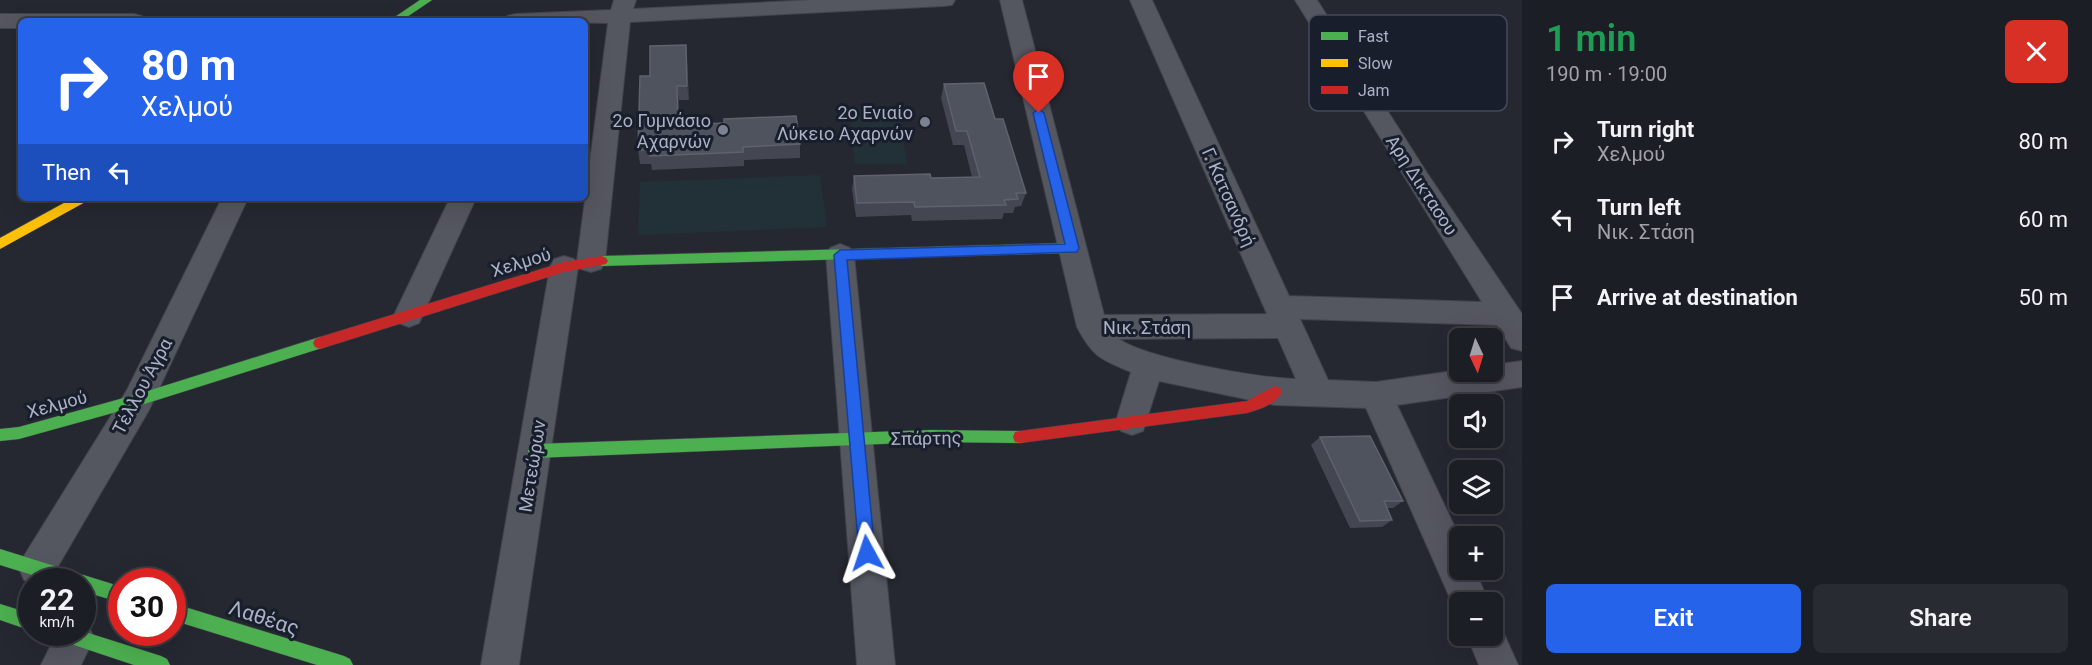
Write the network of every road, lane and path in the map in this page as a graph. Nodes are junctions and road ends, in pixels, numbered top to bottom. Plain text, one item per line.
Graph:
1 (112, 0) edge
2 (427, 0) edge
3 (944, 0) edge
4 (1011, 0) edge
5 (1141, 0) edge
6 (1306, 0) edge
7 (914, 1) edge
8 (622, 8) edge
9 (1315, 15) edge
10 (96, 18) edge
11 (399, 18) edge
12 (540, 18) edge
13 (0, 21) edge
14 (18, 21) edge
15 (1375, 111) edge
16 (77, 201) edge
17 (234, 201) edge
18 (462, 201) edge
19 (0, 244) edge
20 (1072, 248) junction
21 (840, 255) junction
22 (578, 264) junction
23 (1506, 314) junction
24 (409, 315) junction
25 (1283, 316) junction
26 (1092, 327) junction
27 (1522, 339) edge
28 (1148, 366) junction
29 (1522, 374) edge
30 (1275, 392) junction
31 (1318, 393) junction
32 (1376, 395) junction
33 (138, 400) junction
34 (1132, 421) junction
35 (0, 435) edge
36 (858, 440) junction
37 (535, 451) junction
38 (0, 557) edge
39 (38, 568) joint
40 (1466, 592) edge
41 (0, 612) edge
42 (186, 615) edge
43 (18, 618) edge
44 (71, 646) edge
45 (1490, 646) edge
46 (161, 665) edge
47 (344, 665) edge
48 (500, 665) edge
49 (876, 665) edge
50 (1499, 665) edge

1 - 10 street
2 - 11 street
3 - 7 street
4 - 20 street, Νικ. Στάση
5 - 25 street, Γ. Κατσανδρή
6 - 9 street, Αρη Δικτασου
7 - 8 street
8 - 12 street
8 - 22 street, Μετεώρων
13 - 14 street
15 - 23 street, Αρη Δικτασου
16 - 19 street
17 - 33 street, Τέλλου Άγρα
18 - 24 street
20 - 21 street, Χελμού
20 - 26 street, Νικ. Στάση
21 - 22 street, Χελμού
21 - 36 street
22 - 24 street, Χελμού
22 - 37 street, Μετεώρων
23 - 25 street, Νικ. Στάση
23 - 27 street, Αρη Δικτασου
24 - 33 street, Χελμού
25 - 26 street, Νικ. Στάση
25 - 31 street, Γ. Κατσανδρή
26 - 28 street
28 - 30 street
28 - 34 street
29 - 32 street
30 - 31 street
30 - 34 street, Σπάρτης
31 - 32 street
32 - 40 street
33 - 35 street, Χελμού
33 - 39 street, Τέλλου Άγρα
34 - 36 street, Σπάρτης
36 - 37 street, Σπάρτης
36 - 49 street
37 - 48 street, Μετεώρων
38 - 39 street
41 - 43 street
42 - 47 street, Λαθέας
44 - 46 street
45 - 50 street

